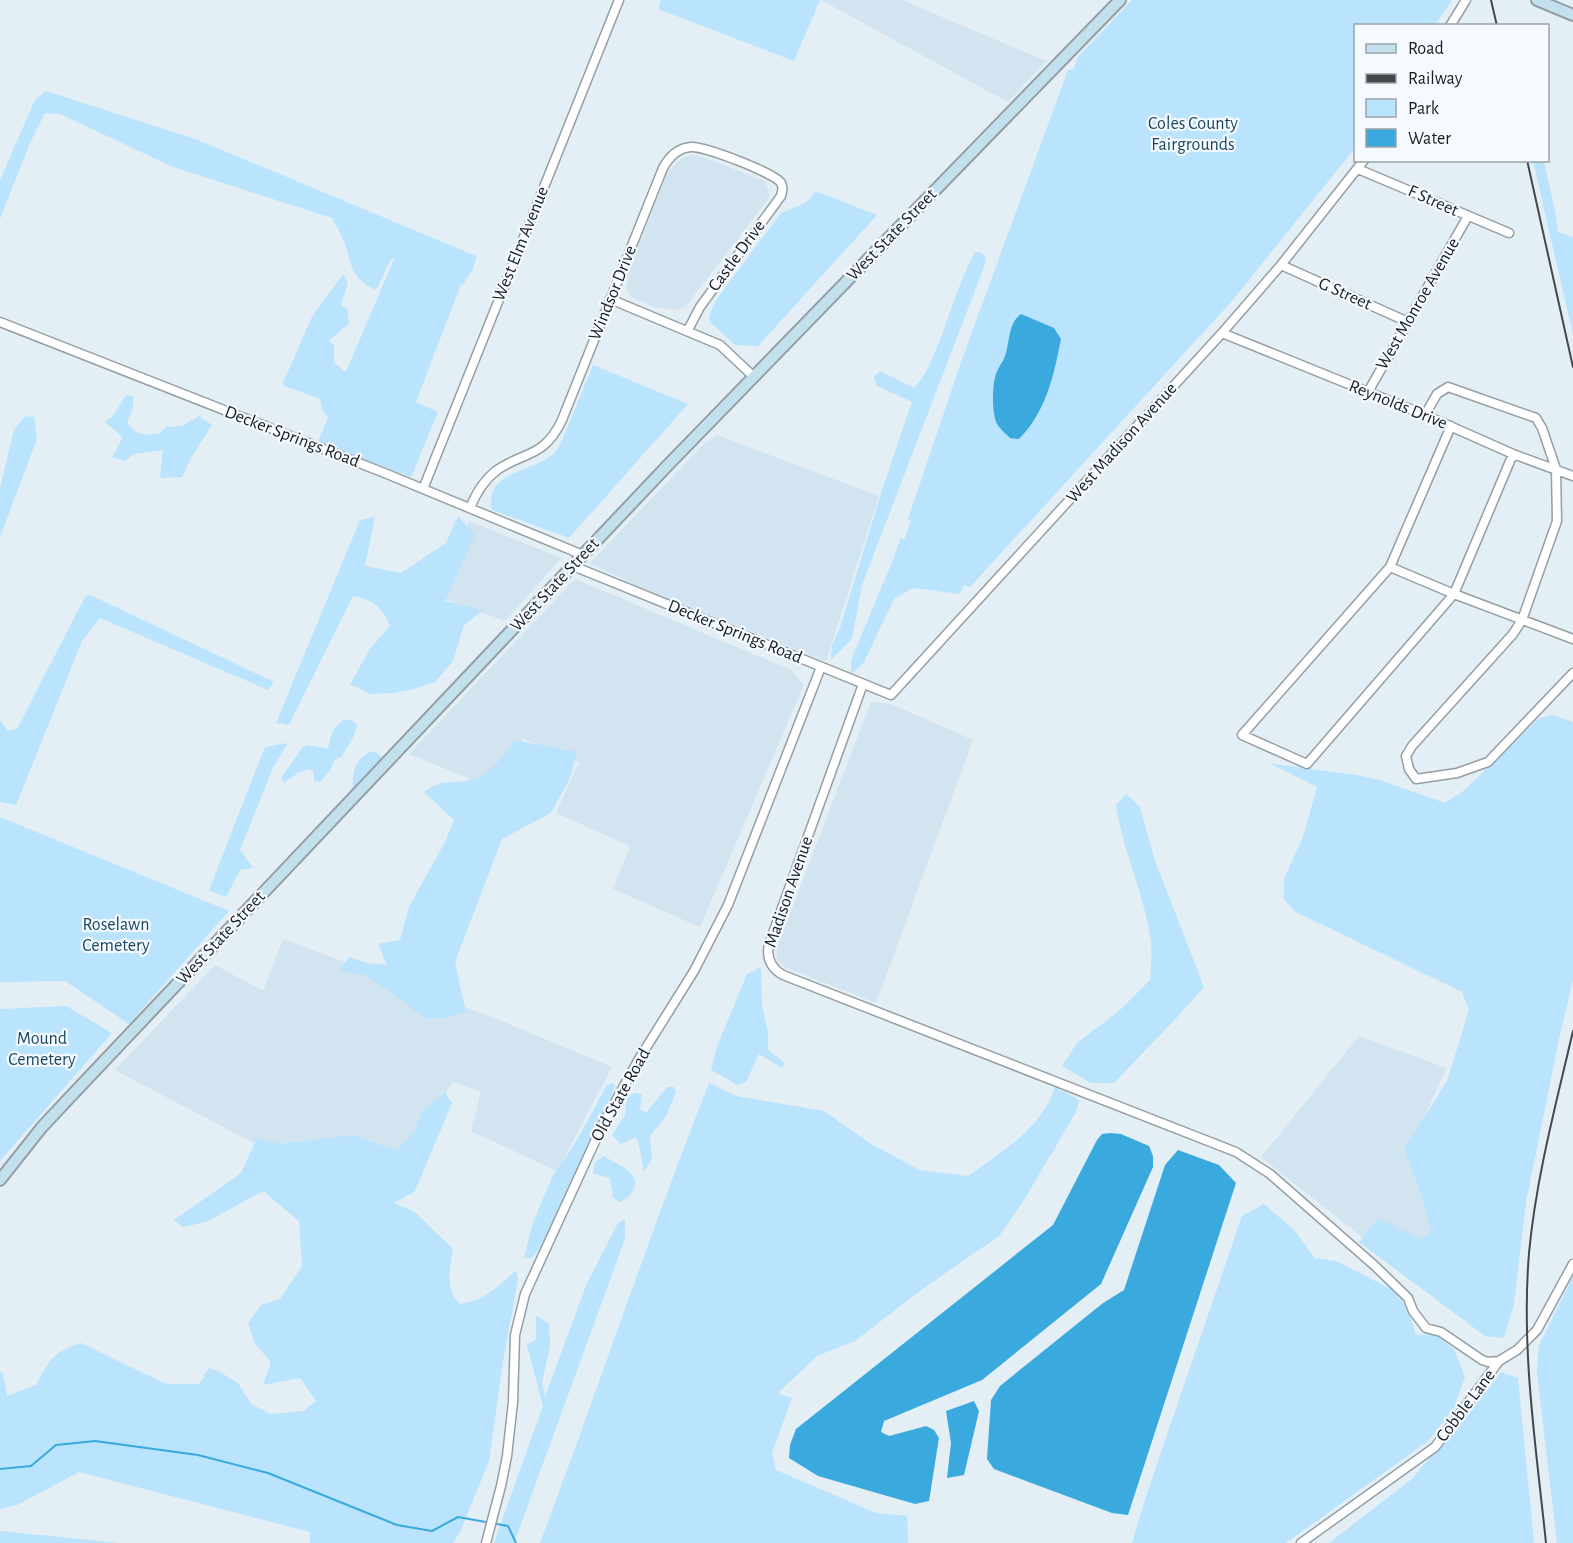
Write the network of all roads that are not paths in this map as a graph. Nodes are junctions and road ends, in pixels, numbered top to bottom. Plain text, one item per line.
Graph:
1 (619, 0) edge
2 (1120, 0) edge
3 (1466, 0) edge
4 (1537, 0) edge
5 (1573, 15) edge
6 (1451, 24) edge
7 (1363, 162) edge
8 (1358, 169) junction
9 (781, 182) joint
10 (1468, 216) junction
11 (1509, 233) dead end
12 (1281, 265) junction
13 (610, 299) junction
14 (0, 322) edge
15 (1408, 322) junction
16 (688, 330) junction
17 (1222, 333) junction
18 (754, 377) junction
19 (1368, 393) junction
20 (1425, 415) junction
21 (1451, 426) junction
22 (1513, 454) junction
23 (1556, 469) junction
24 (1573, 476) edge
25 (423, 489) junction
26 (470, 508) junction
27 (583, 555) junction
28 (573, 566) junction
29 (1390, 567) junction
30 (1454, 594) junction
31 (1522, 620) junction
32 (1573, 639) edge
33 (821, 667) junction
34 (1573, 673) edge
35 (863, 684) junction
36 (0, 1180) edge
37 (1573, 1264) edge
38 (1499, 1361) junction
39 (486, 1541) edge
40 (1301, 1543) edge

1 - 25 street, West Elm Avenue
2 - 18 street, West State Street
3 - 6 street
4 - 5 street
7 - 8 street, West Madison Avenue
8 - 10 street, F Street
8 - 12 street, West Madison Avenue
9 - 13 street, Windsor Drive
9 - 16 street, Castle Drive
10 - 11 street, F Street
10 - 15 street, West Monroe Avenue
12 - 15 street, G Street
12 - 17 street, West Madison Avenue
13 - 16 street
13 - 26 street, Windsor Drive
14 - 25 street, Decker Springs Road
15 - 19 street, West Monroe Avenue
16 - 18 street
17 - 19 street, Reynolds Drive
17 - 35 street, West Madison Avenue
18 - 27 street, West State Street
19 - 20 street, Reynolds Drive
20 - 21 street, Reynolds Drive
20 - 23 street
21 - 22 street, Reynolds Drive
21 - 29 street
22 - 23 street, Reynolds Drive
22 - 30 street
23 - 24 street, Reynolds Drive
23 - 31 street
25 - 26 street, Decker Springs Road
26 - 27 street, Decker Springs Road
27 - 28 street, West State Street
28 - 33 street, Decker Springs Road
28 - 36 street, West State Street
29 - 30 street
29 - 30 street
30 - 31 street
31 - 32 street
31 - 34 street
33 - 35 street, Decker Springs Road
33 - 39 street, Old State Road
35 - 38 street, Madison Avenue
37 - 38 street, Cobble Lane
38 - 40 street, Cobble Lane

